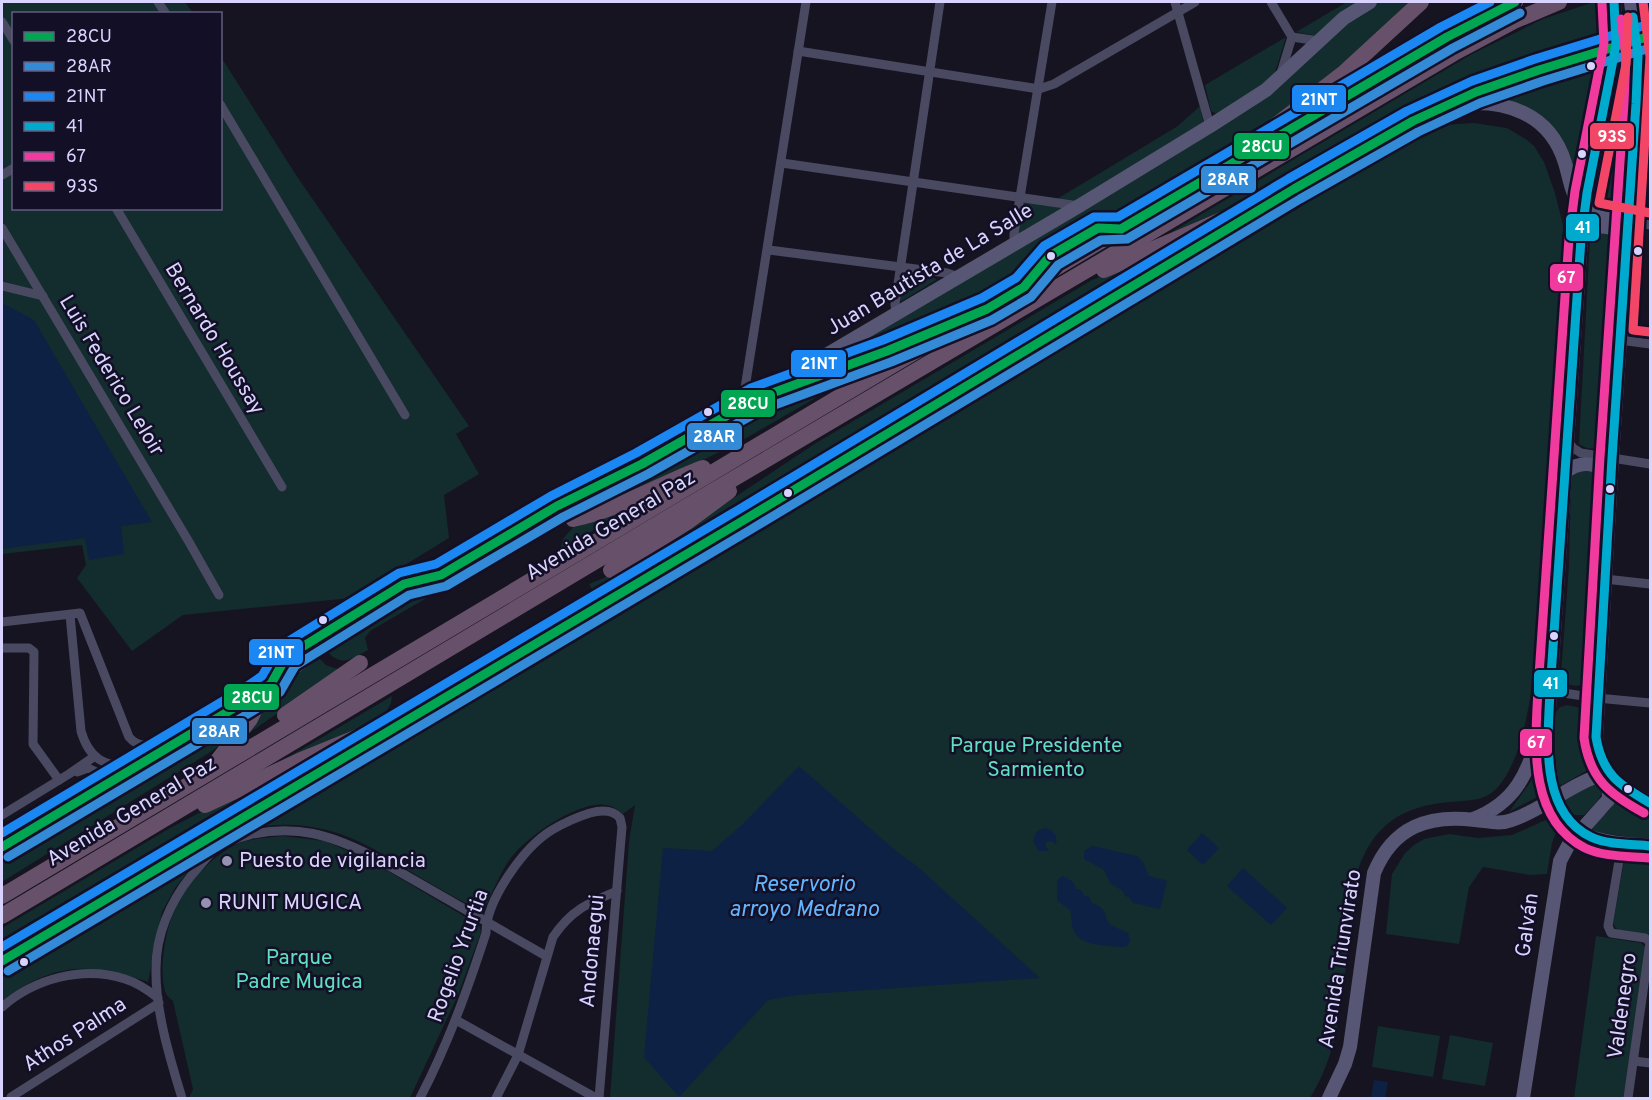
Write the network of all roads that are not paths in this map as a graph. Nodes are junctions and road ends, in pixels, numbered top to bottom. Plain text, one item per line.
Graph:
1 (806, 2) edge
2 (940, 2) edge
3 (1052, 2) edge
4 (1175, 2) edge
5 (1196, 2) edge
6 (1271, 2) edge
7 (1370, 2) edge
8 (1421, 2) edge
9 (1515, 2) edge
10 (1559, 2) edge
11 (1614, 2) edge
12 (1631, 2) edge
13 (1178, 12) junction
14 (2, 22) edge
15 (1292, 37) junction
16 (12, 38) edge
17 (1644, 38) edge
18 (1319, 41) junction
19 (1617, 45) junction
20 (798, 51) junction
21 (929, 73) junction
22 (1280, 79) junction
23 (1039, 90) junction
24 (1636, 104) junction
25 (1450, 105) junction
26 (1650, 106) edge
27 (222, 107) edge
28 (1210, 126) junction
29 (782, 163) junction
30 (913, 182) junction
31 (1200, 183) junction
32 (1294, 189) junction
33 (1020, 198) junction
34 (1079, 206) junction
35 (117, 210) edge
36 (1585, 211) junction
37 (1627, 221) junction
38 (1650, 225) edge
39 (2, 228) edge
40 (1582, 231) junction
41 (1626, 236) junction
42 (1014, 245) junction
43 (769, 250) junction
44 (901, 268) junction
45 (959, 277) junction
46 (1066, 282) junction
47 (2, 286) edge
48 (43, 296) junction
49 (987, 309) junction
50 (896, 315) junction
51 (1620, 340) junction
52 (1650, 344) edge
53 (749, 403) junction
54 (405, 415) dead end
55 (1567, 440) junction
56 (746, 452) junction
57 (1611, 458) junction
58 (761, 463) junction
59 (1650, 464) edge
60 (1564, 473) junction
61 (1611, 474) junction
62 (282, 487) dead end
63 (573, 519) dead end
64 (611, 570) dead end
65 (1605, 579) junction
66 (1650, 584) edge
67 (219, 595) dead end
68 (75, 614) junction
69 (2, 622) edge
70 (2, 648) edge
71 (360, 663) dead end
72 (266, 687) junction
73 (1550, 698) junction
74 (1597, 698) junction
75 (1650, 703) edge
76 (219, 718) junction
77 (358, 737) dead end
78 (94, 756) junction
79 (134, 768) junction
80 (210, 771) junction
81 (69, 774) junction
82 (1608, 774) junction
83 (59, 780) junction
84 (92, 793) junction
85 (1555, 796) junction
86 (1650, 803) edge
87 (612, 812) joint
88 (2, 815) edge
89 (1473, 819) junction
90 (149, 828) junction
91 (1580, 830) junction
92 (1622, 843) junction
93 (210, 845) junction
94 (1650, 846) edge
95 (2, 847) edge
96 (616, 891) junction
97 (2, 896) edge
98 (2, 916) edge
99 (486, 923) junction
100 (546, 956) junction
101 (2, 961) edge
102 (1648, 979) edge
103 (159, 1000) junction
104 (2, 1007) edge
105 (456, 1020) junction
106 (518, 1054) junction
107 (1634, 1061) junction
108 (1650, 1064) edge
109 (11, 1097) edge
110 (182, 1098) edge
111 (420, 1098) edge
112 (496, 1098) edge
113 (598, 1098) edge
114 (1329, 1098) edge
115 (1523, 1098) edge
116 (1628, 1098) edge

1 - 20 street
2 - 21 street
3 - 23 street
4 - 13 street
5 - 13 street
6 - 15 street
7 - 18 street, Juan Bautista de La Salle
8 - 31 highway
9 - 31 highway, Avenida General Paz
10 - 46 highway, Avenida General Paz
11 - 19 street
12 - 17 street
13 - 23 street
13 - 28 street
14 - 16 street
15 - 18 street
15 - 22 street
17 - 19 street
17 - 24 street
18 - 22 street, Juan Bautista de La Salle
19 - 25 street
19 - 36 street
20 - 21 street
20 - 29 street
21 - 23 street
21 - 30 street
22 - 28 street, Juan Bautista de La Salle
23 - 33 street
24 - 26 street
24 - 37 street
25 - 32 street
25 - 36 street
27 - 54 street
28 - 34 street, Juan Bautista de La Salle
29 - 30 street
29 - 43 street
30 - 33 street
30 - 44 street
31 - 49 highway, Avenida General Paz
32 - 46 highway
32 - 93 street
33 - 34 street
33 - 42 street
34 - 42 street, Juan Bautista de La Salle
35 - 62 street, Bernardo Houssay
36 - 37 street
36 - 40 street
37 - 38 street
37 - 41 street
39 - 48 street, Luis Federico Leloir
40 - 41 street
40 - 55 street
41 - 51 street
42 - 45 street, Juan Bautista de La Salle
43 - 44 street
43 - 53 street
44 - 45 street
44 - 50 street
45 - 50 street, Juan Bautista de La Salle
46 - 58 highway, Avenida General Paz
47 - 48 street
48 - 67 street, Luis Federico Leloir
49 - 53 highway
49 - 56 highway, Avenida General Paz
50 - 53 street, Juan Bautista de La Salle
51 - 52 street
51 - 57 street
53 - 72 street, Juan Bautista de La Salle
55 - 57 street
55 - 60 street
56 - 63 highway
56 - 80 highway, Avenida General Paz
57 - 59 street
57 - 61 street
58 - 64 highway
58 - 90 highway, Avenida General Paz
60 - 61 street
60 - 73 street
61 - 65 street
65 - 66 street
65 - 74 street
68 - 69 street
68 - 76 street
68 - 78 street
70 - 83 street
71 - 80 highway
72 - 76 street, Juan Bautista de La Salle
72 - 80 highway
73 - 74 street
73 - 85 street
73 - 89 street, Avenida Triunvirato
74 - 75 street
74 - 82 street
76 - 79 street, Juan Bautista de La Salle
77 - 90 highway
78 - 79 street
78 - 81 street
79 - 84 street, Juan Bautista de La Salle
80 - 97 highway, Avenida General Paz
81 - 83 street
81 - 84 street
82 - 85 street, Avenida Triunvirato
82 - 86 street
82 - 91 street, Galván
83 - 88 street
84 - 95 street, Juan Bautista de La Salle
85 - 89 street, Avenida Triunvirato
85 - 91 street
87 - 96 street, Andonaegui
87 - 99 street, Rogelio Yrurtia
89 - 114 street, Avenida Triunvirato
90 - 98 highway, Avenida General Paz
91 - 92 street
91 - 115 street, Galván
92 - 94 street
92 - 102 street, Valdenegro
93 - 99 street
93 - 101 street
93 - 103 street
96 - 100 street
96 - 113 street, Andonaegui
99 - 100 street
99 - 105 street, Rogelio Yrurtia
100 - 106 street
102 - 107 street, Valdenegro
103 - 104 street
103 - 109 street, Athos Palma
103 - 110 street
105 - 106 street
105 - 111 street, Rogelio Yrurtia
106 - 112 street
106 - 113 street
107 - 108 street
107 - 116 street, Valdenegro

